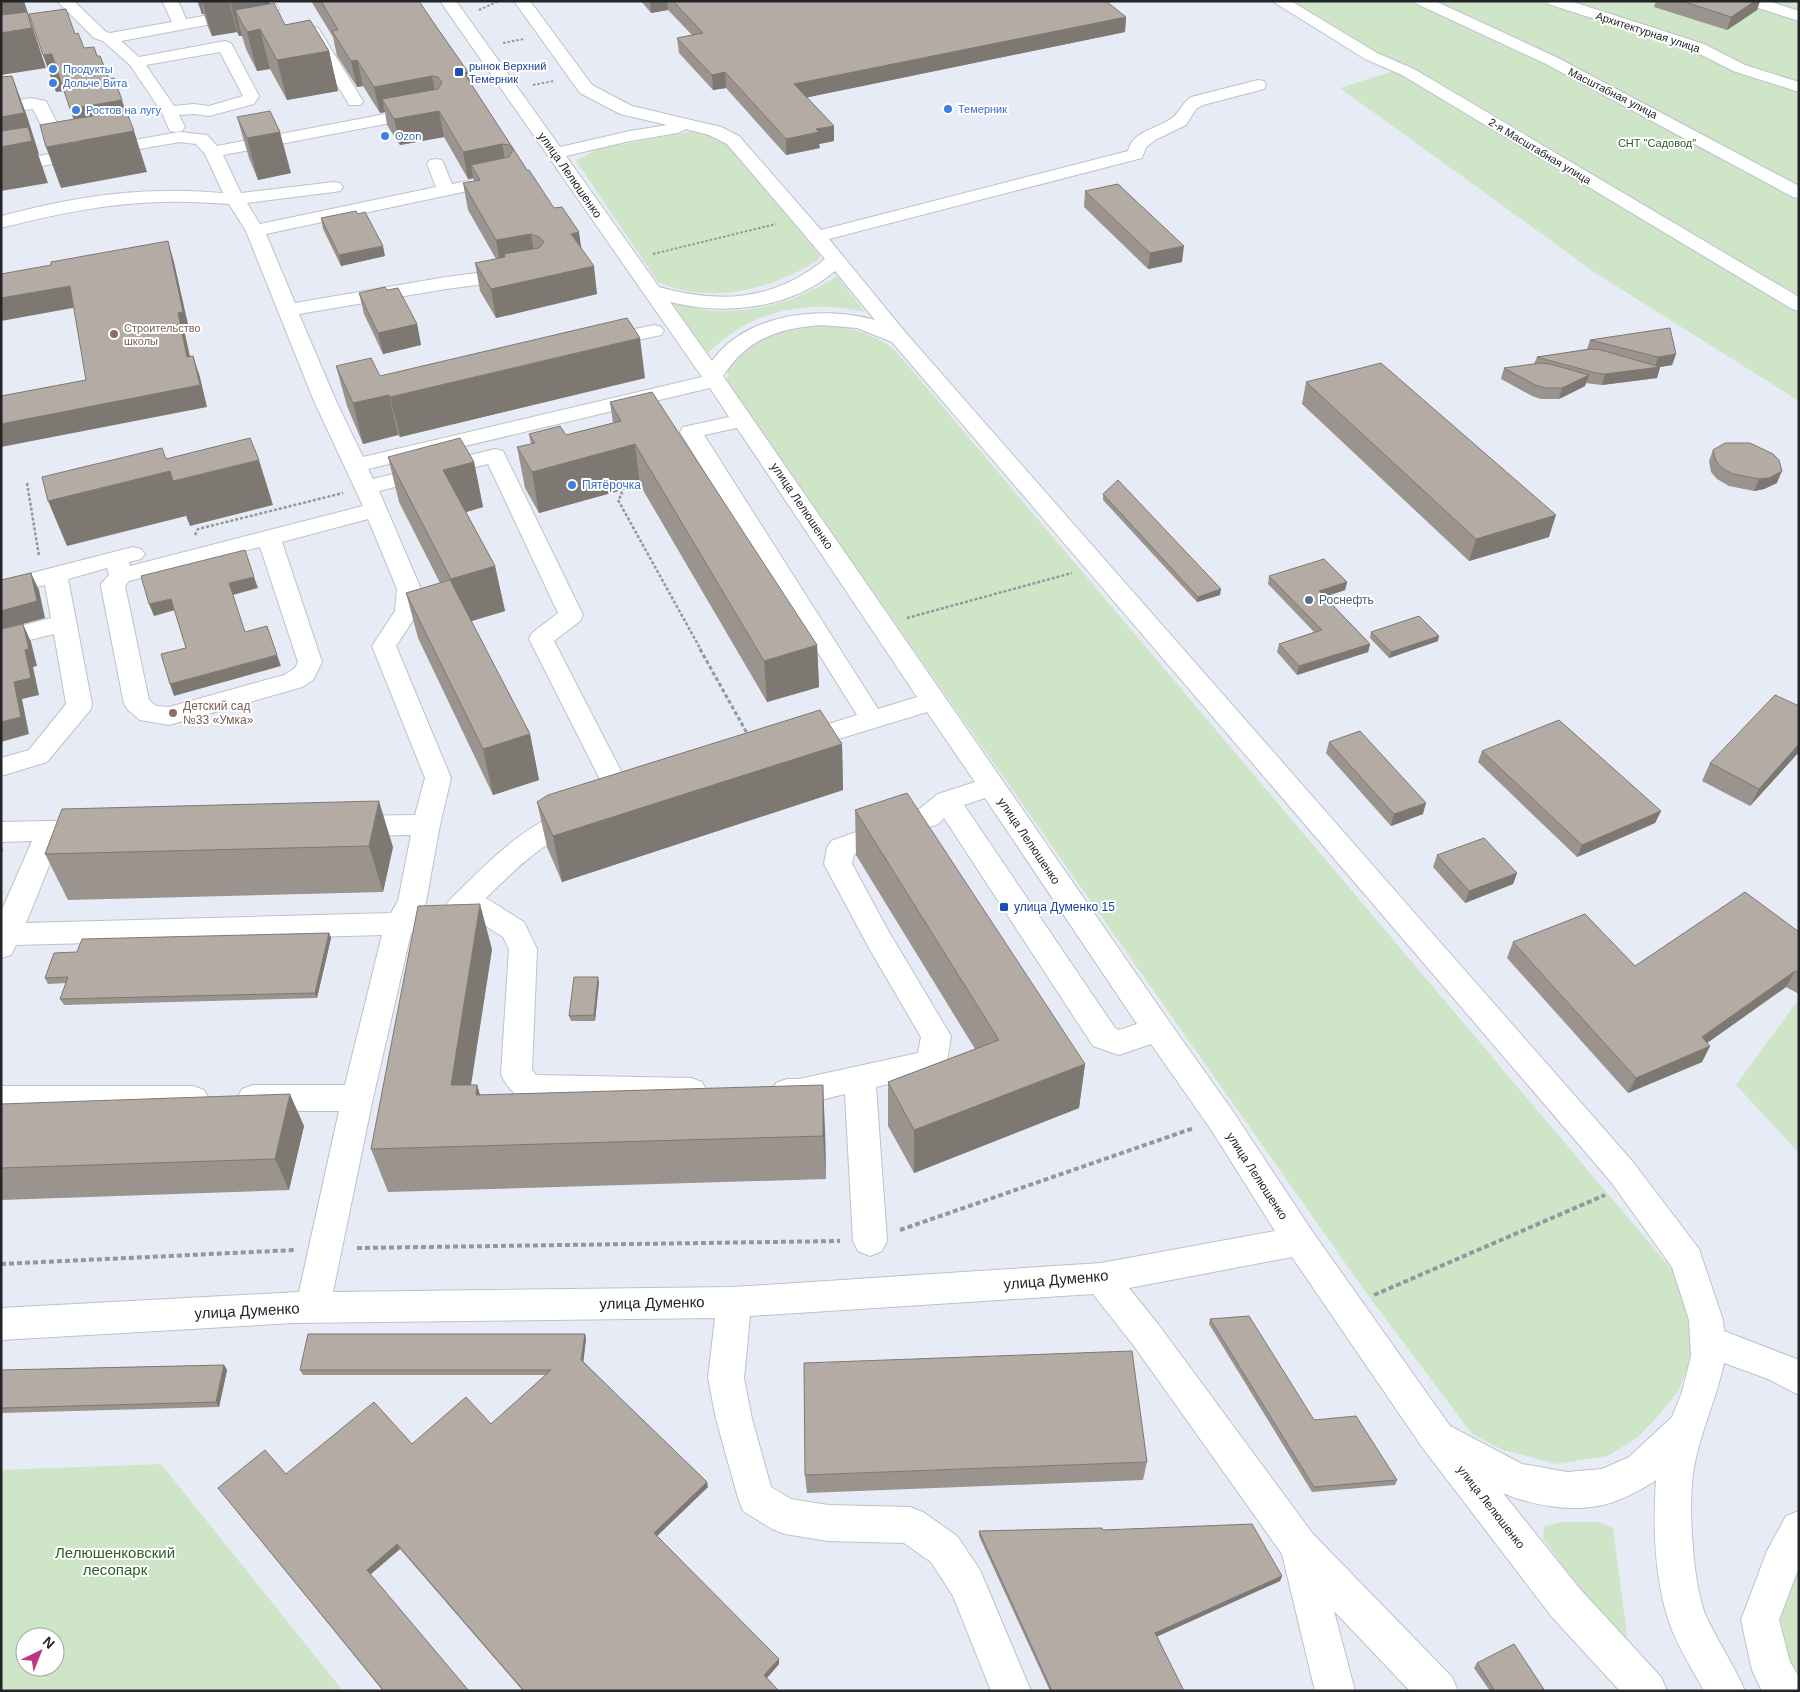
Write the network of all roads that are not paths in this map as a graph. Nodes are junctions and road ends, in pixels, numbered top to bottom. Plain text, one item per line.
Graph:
1 (65, 1) edge
2 (170, 1) edge
3 (266, 1) edge
4 (448, 1) edge
5 (522, 1) edge
6 (1280, 1) edge
7 (1422, 1) edge
8 (1553, 1) edge
9 (1750, 1) edge
10 (1799, 16) edge
11 (181, 25) junction
12 (292, 34) edge
13 (104, 37) junction
14 (80, 38) edge
15 (244, 42) edge
16 (225, 46) junction
17 (136, 62) junction
18 (1258, 85) dead end
19 (10, 87) edge
20 (1799, 87) edge
21 (355, 101) dead end
22 (8, 107) edge
23 (437, 109) edge
24 (169, 111) junction
25 (695, 125) junction
26 (180, 137) junction
27 (213, 152) junction
28 (554, 154) junction
29 (65, 156) junction
30 (436, 164) dead end
31 (1, 168) edge
32 (507, 178) edge
33 (334, 187) dead end
34 (446, 191) junction
35 (1799, 193) edge
36 (235, 199) junction
37 (1, 222) edge
38 (808, 227) junction
39 (256, 231) junction
40 (836, 260) junction
41 (536, 270) edge
42 (653, 291) junction
43 (1799, 305) edge
44 (289, 310) junction
45 (654, 331) dead end
46 (899, 337) junction
47 (576, 348) edge
48 (713, 378) junction
49 (742, 420) junction
50 (360, 489) junction
51 (193, 538) road end
52 (269, 538) junction
53 (118, 567) junction
54 (49, 576) junction
55 (1, 589) edge
56 (64, 623) junction
57 (1, 639) edge
58 (934, 701) junction
59 (872, 719) junction
60 (759, 755) edge
61 (1, 767) edge
62 (992, 786) junction
63 (650, 790) edge
64 (623, 800) junction
65 (947, 801) junction
66 (426, 824) junction
67 (322, 826) edge
68 (118, 829) edge
69 (50, 830) junction
70 (1, 832) edge
71 (468, 900) junction
72 (399, 924) junction
73 (4, 940) edge
74 (1157, 1029) junction
75 (860, 1080) junction
76 (722, 1091) edge
77 (761, 1092) edge
78 (357, 1098) junction
79 (1, 1100) edge
80 (870, 1240) road end
81 (1300, 1241) junction
82 (1101, 1278) junction
83 (734, 1302) junction
84 (313, 1308) junction
85 (1, 1324) edge
86 (1707, 1341) junction
87 (1799, 1378) edge
88 (1685, 1429) junction
89 (1434, 1435) junction
90 (1799, 1529) edge
91 (1300, 1547) junction
92 (1011, 1691) edge
93 (1335, 1691) edge
94 (1438, 1691) edge
95 (1647, 1691) edge
96 (1725, 1691) edge
97 (1785, 1691) edge

1 - 13 street
2 - 11 street
3 - 11 street
4 - 28 street, улица Лелюшенко
5 - 25 street
6 - 43 street, 2-я Масштабная улица
7 - 35 street, Масштабная улица
8 - 20 street, Архитектурная улица
9 - 10 street
11 - 13 street
12 - 21 street
13 - 14 street
13 - 17 street
15 - 16 street
16 - 17 street
16 - 24 street
17 - 24 street
18 - 38 street
19 - 22 street
22 - 29 street
23 - 27 street
24 - 26 street
25 - 28 street
25 - 38 street
26 - 27 street
26 - 29 street
27 - 36 street
28 - 42 street, улица Лелюшенко
29 - 31 street
30 - 34 street
32 - 34 street
33 - 36 street
34 - 39 street
36 - 37 street
36 - 39 street
38 - 40 street
39 - 44 street
40 - 42 street
40 - 46 street
41 - 44 street
42 - 48 street, улица Лелюшенко
44 - 50 street
45 - 47 street
46 - 48 street
46 - 86 street
48 - 49 street, улица Лелюшенко
48 - 50 street
49 - 58 street, улица Лелюшенко
49 - 59 street
50 - 52 street
50 - 64 street
50 - 66 street
51 - 53 street
52 - 53 street
52 - 53 street
53 - 54 street
54 - 55 street
54 - 56 street
56 - 57 street
56 - 61 street
58 - 59 street
58 - 62 street, улица Лелюшенко
59 - 60 street
62 - 65 street
62 - 74 street, улица Лелюшенко
63 - 64 street
64 - 71 street
65 - 74 street
65 - 75 street
66 - 67 street
66 - 72 street
68 - 69 street
69 - 70 street
69 - 73 street
71 - 72 street
71 - 76 street
72 - 73 street
72 - 78 street
74 - 81 street, улица Лелюшенко
75 - 77 street
75 - 80 street
78 - 79 street
78 - 84 street
81 - 82 street, улица Думенко
81 - 89 street, улица Лелюшенко
82 - 83 street, улица Думенко
82 - 91 street
83 - 84 street, улица Думенко
83 - 92 street
84 - 85 street, улица Думенко
86 - 87 street
86 - 88 street
88 - 89 street
88 - 96 street
89 - 95 street, улица Лелюшенко
90 - 97 street
91 - 93 street
91 - 94 street

